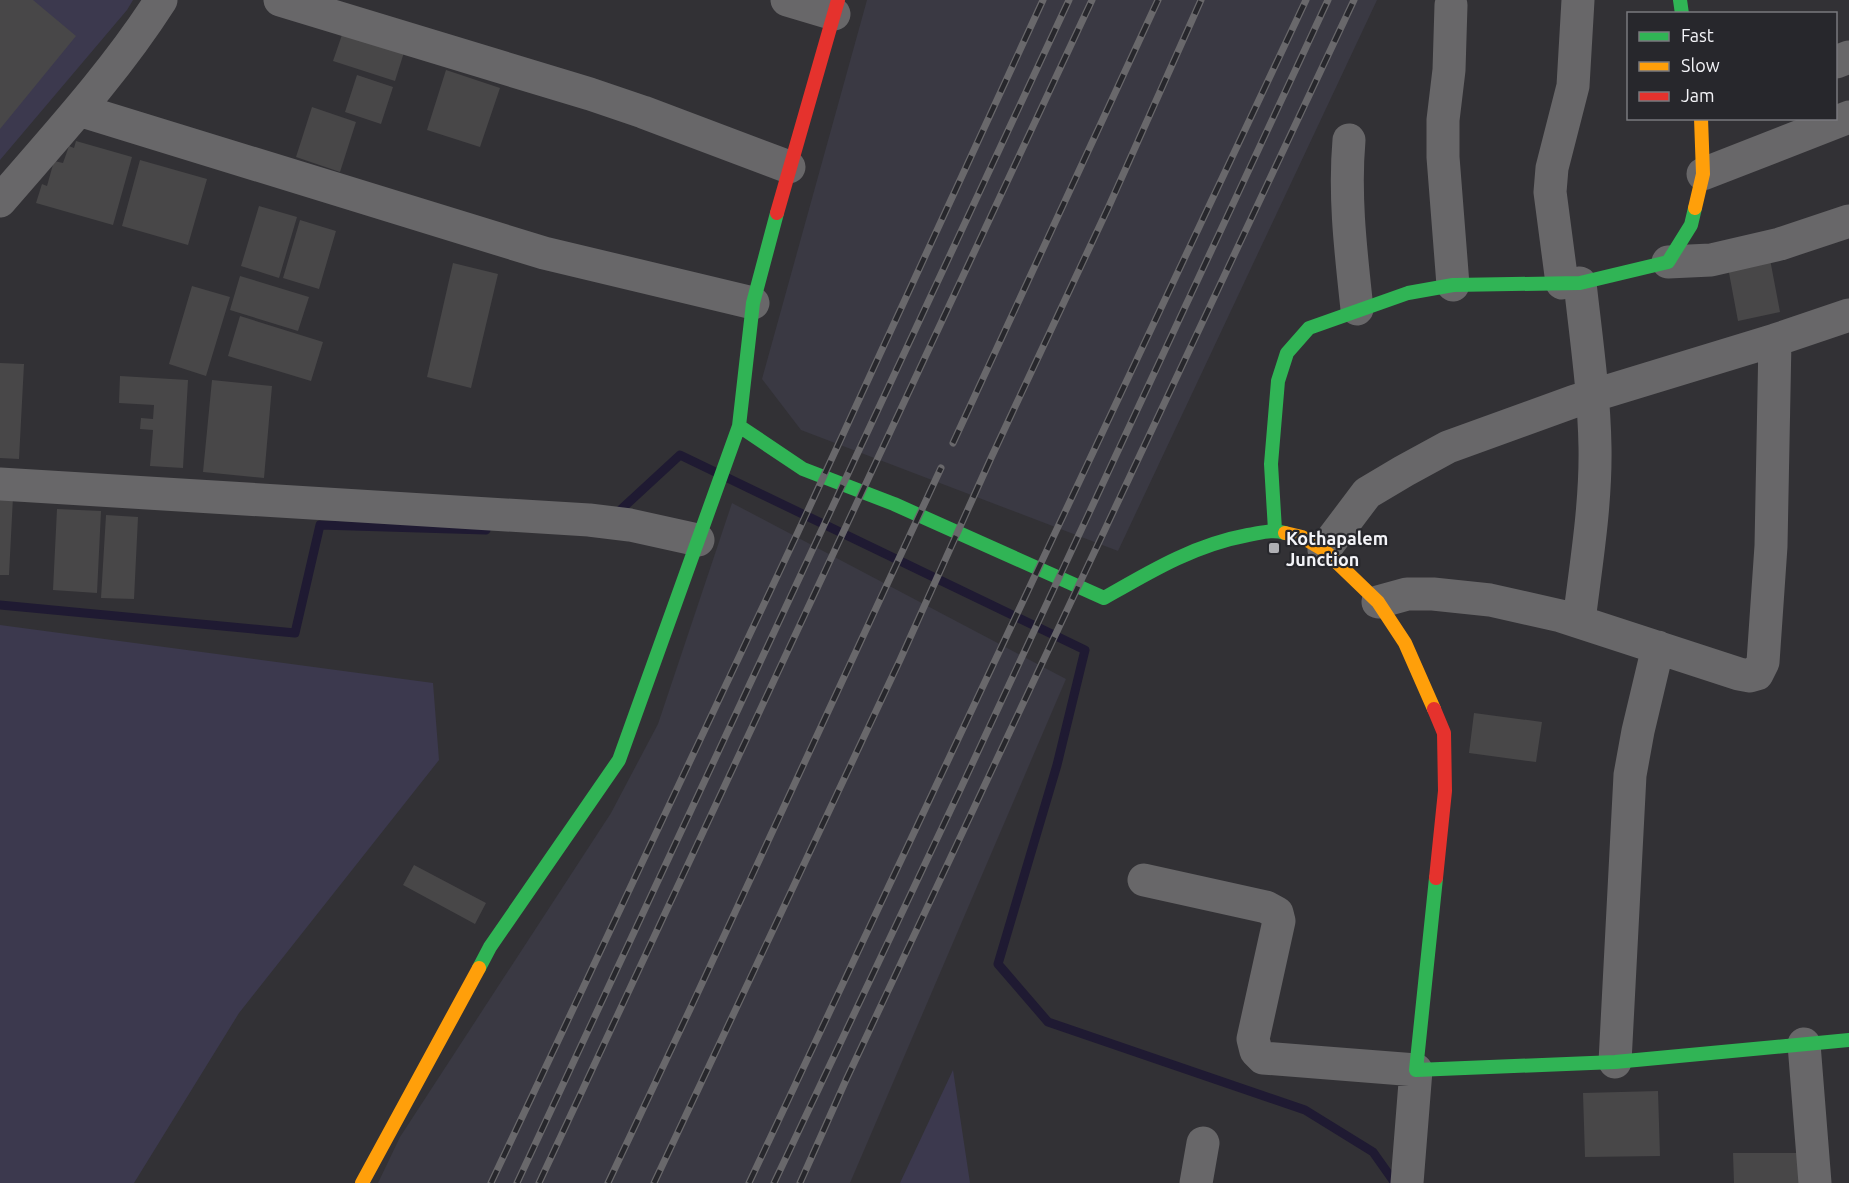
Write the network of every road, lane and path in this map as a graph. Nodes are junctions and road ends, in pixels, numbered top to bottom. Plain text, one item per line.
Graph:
1 (161, 0) edge
2 (280, 0) edge
3 (787, 0) edge
4 (1578, 0) edge
5 (1451, 5) dead end
6 (836, 7) edge
7 (79, 110) junction
8 (1849, 117) edge
9 (1701, 120) edge
10 (1349, 140) dead end
11 (789, 167) junction
12 (1703, 174) junction
13 (0, 201) edge
14 (1849, 221) edge
15 (1668, 262) junction
16 (1571, 283) junction
17 (1453, 285) junction
18 (753, 303) junction
19 (1358, 309) junction
20 (1849, 315) edge
21 (1775, 340) junction
22 (1593, 395) junction
23 (739, 426) junction
24 (0, 484) edge
25 (703, 526) junction
26 (1275, 530) junction
27 (1324, 550) junction
28 (1377, 602) junction
29 (1579, 621) junction
30 (1658, 647) junction
31 (1144, 880) dead end
32 (1849, 1040) edge
33 (1804, 1044) junction
34 (1615, 1062) junction
35 (1416, 1070) junction
36 (1203, 1143) dead end
37 (1407, 1177) edge
38 (362, 1183) edge
39 (1196, 1183) edge
40 (1815, 1183) edge

1 - 7 street
2 - 11 street
3 - 6 street
4 - 16 street
5 - 17 street
6 - 11 main road
7 - 13 street
7 - 18 street
8 - 12 street
9 - 12 main road
10 - 19 street
11 - 18 main road
12 - 15 main road
14 - 15 street
15 - 16 main road
16 - 17 main road
16 - 22 street
17 - 19 main road
18 - 23 main road
19 - 26 main road
20 - 21 street
21 - 22 street
21 - 30 street
22 - 27 street
22 - 29 street
23 - 25 main road
23 - 26 main road
24 - 25 street
25 - 38 main road
26 - 27 main road
27 - 28 main road
28 - 29 street
28 - 35 main road
29 - 30 street
30 - 34 street
31 - 35 street
32 - 33 main road
33 - 34 main road
33 - 40 street
34 - 35 main road
35 - 37 street
36 - 39 street

